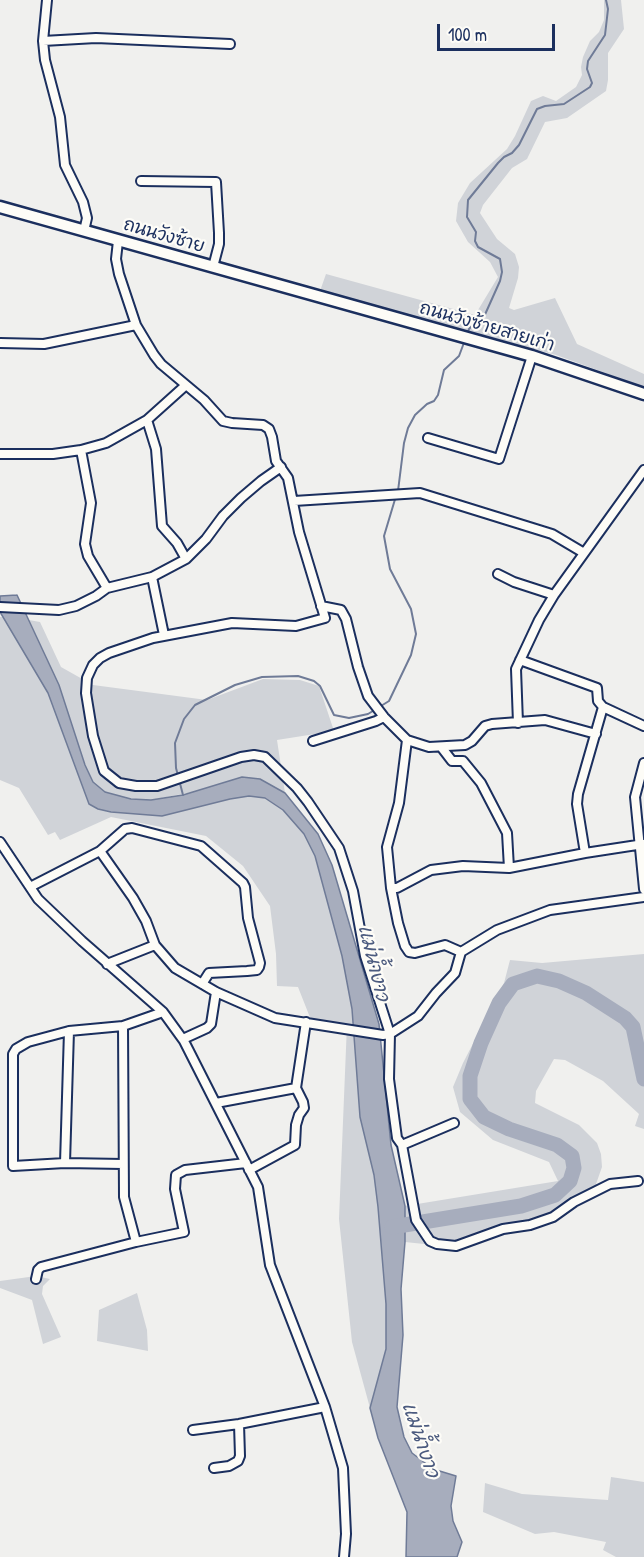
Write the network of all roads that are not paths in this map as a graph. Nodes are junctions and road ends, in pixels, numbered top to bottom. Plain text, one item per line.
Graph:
1 (47, 0) edge
2 (43, 41) junction
3 (230, 44) dead end
4 (141, 181) dead end
5 (0, 207) edge
6 (84, 231) junction
7 (118, 241) junction
8 (213, 267) junction
9 (318, 296) joint
10 (136, 325) junction
11 (0, 342) edge
12 (532, 356) junction
13 (186, 385) junction
14 (644, 394) edge
15 (147, 420) junction
16 (428, 438) dead end
17 (81, 450) junction
18 (0, 454) edge
19 (280, 467) junction
20 (644, 470) edge
21 (294, 501) junction
22 (584, 553) junction
23 (186, 559) junction
24 (498, 574) dead end
25 (152, 577) junction
26 (107, 588) junction
27 (554, 596) junction
28 (321, 606) junction
29 (0, 607) edge
30 (164, 635) junction
31 (520, 660) junction
32 (603, 707) junction
33 (382, 715) junction
34 (518, 723) junction
35 (644, 726) edge
36 (596, 734) junction
37 (407, 740) junction
38 (313, 741) dead end
39 (442, 747) junction
40 (644, 763) edge
41 (0, 842) edge
42 (641, 845) edge
43 (100, 851) junction
44 (585, 853) junction
45 (508, 868) junction
46 (30, 887) junction
47 (390, 888) junction
48 (644, 889) edge
49 (644, 897) edge
50 (155, 945) junction
51 (461, 952) junction
52 (107, 964) junction
53 (202, 984) junction
54 (216, 992) junction
55 (163, 1012) junction
56 (306, 1022) junction
57 (123, 1026) junction
58 (69, 1030) junction
59 (386, 1034) junction
60 (183, 1039) junction
61 (296, 1088) junction
62 (216, 1103) junction
63 (454, 1123) dead end
64 (402, 1145) junction
65 (65, 1164) junction
66 (123, 1164) junction
67 (248, 1167) junction
68 (638, 1180) dead end
69 (136, 1242) junction
70 (36, 1279) dead end
71 (326, 1407) junction
72 (239, 1424) junction
73 (193, 1430) dead end
74 (214, 1468) dead end
75 (344, 1557) edge

1 - 2 street
2 - 3 street
2 - 6 street
4 - 8 street
5 - 6 main road, ถนนวังซ้าย
6 - 7 main road, ถนนวังซ้าย
7 - 8 main road, ถนนวังซ้าย
7 - 10 street
8 - 9 main road, ถนนวังซ้าย
9 - 12 main road, ถนนวังซ้ายสายเก่า
10 - 11 street
10 - 13 street
12 - 14 main road, ถนนวังซ้ายสายเก่า
12 - 16 street
13 - 15 street
13 - 19 street
15 - 17 street
15 - 23 street
17 - 18 street
17 - 26 street
19 - 21 street
19 - 23 street
20 - 22 street
21 - 22 street
21 - 28 street
22 - 27 street
23 - 25 street
24 - 27 street
25 - 26 street
25 - 30 street
26 - 29 street
27 - 31 street
28 - 30 street
28 - 33 street
30 - 59 street
31 - 32 street
31 - 34 street
32 - 35 street
32 - 36 street
33 - 37 street
33 - 38 street
34 - 36 street
34 - 39 street
36 - 44 street
37 - 39 street
37 - 47 street
39 - 45 street
40 - 42 street
41 - 46 street
42 - 44 street
42 - 48 street
43 - 46 street
43 - 50 street
43 - 53 street
44 - 45 street
45 - 47 street
46 - 52 street
47 - 51 street
49 - 51 street
50 - 52 street
50 - 53 street
51 - 59 street
52 - 55 street
53 - 54 street
54 - 56 street
54 - 60 street
55 - 57 street
55 - 60 street
56 - 59 street
56 - 61 street
57 - 58 street
57 - 66 street
58 - 65 street
58 - 65 street
59 - 64 street
60 - 62 street
61 - 62 street
61 - 67 street
62 - 67 street
63 - 64 street
64 - 68 street
65 - 66 street
66 - 69 street
67 - 69 street
67 - 71 street
69 - 70 street
71 - 72 street
71 - 75 street
72 - 73 street
72 - 74 street

